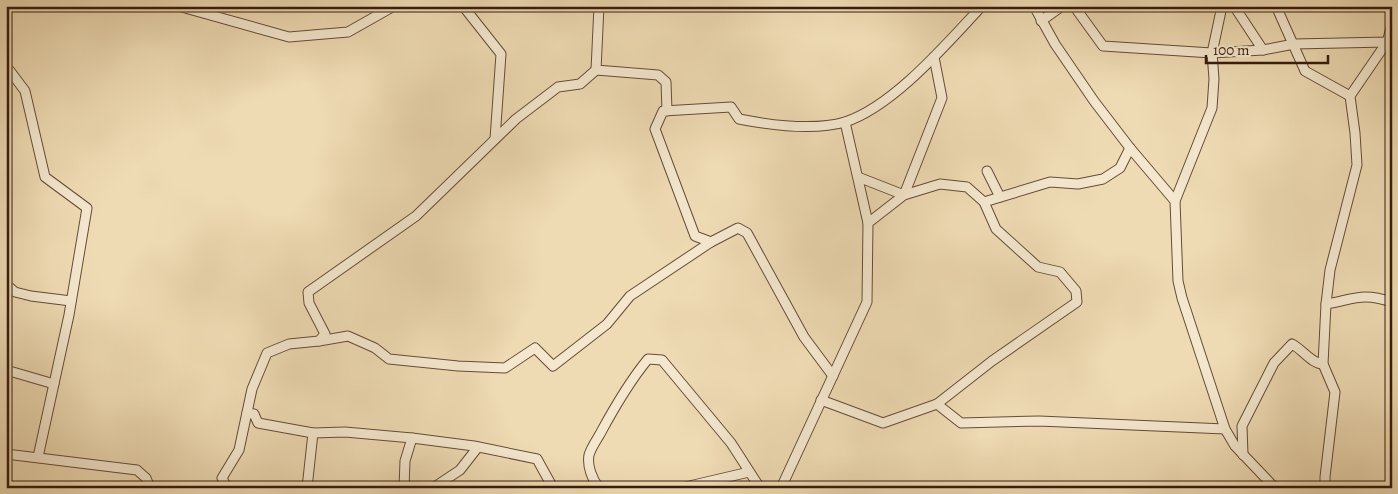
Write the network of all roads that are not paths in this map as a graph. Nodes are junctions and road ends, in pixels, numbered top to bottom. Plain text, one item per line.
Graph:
1 (178, 6) edge
2 (394, 6) edge
3 (463, 6) edge
4 (599, 6) edge
5 (982, 6) edge
6 (1034, 6) edge
7 (1062, 6) edge
8 (1074, 6) edge
9 (1222, 6) edge
10 (1234, 6) edge
11 (1276, 6) edge
12 (1041, 21) junction
13 (1392, 25) edge
14 (1389, 41) edge
15 (1294, 44) junction
16 (1264, 50) junction
17 (1212, 53) junction
18 (934, 57) junction
19 (596, 70) junction
20 (6, 73) edge
21 (1350, 96) junction
22 (667, 111) junction
23 (845, 122) junction
24 (496, 139) junction
25 (1130, 148) junction
26 (987, 171) dead end
27 (858, 177) junction
28 (904, 196) junction
29 (1000, 197) junction
30 (984, 202) junction
31 (1175, 202) junction
32 (868, 224) junction
33 (711, 242) junction
34 (6, 284) edge
35 (72, 301) junction
36 (1392, 302) edge
37 (1326, 304) junction
38 (320, 341) junction
39 (1324, 364) junction
40 (6, 370) edge
41 (833, 376) junction
42 (54, 384) junction
43 (821, 400) junction
44 (937, 404) junction
45 (247, 413) junction
46 (1225, 429) junction
47 (313, 433) junction
48 (412, 438) junction
49 (478, 447) junction
50 (6, 454) edge
51 (1243, 455) junction
52 (38, 457) junction
53 (749, 472) junction
54 (150, 488) edge
55 (227, 488) edge
56 (308, 488) edge
57 (404, 488) edge
58 (433, 488) edge
59 (552, 488) edge
60 (599, 488) edge
61 (681, 488) edge
62 (760, 488) edge
63 (781, 488) edge
64 (1275, 488) edge
65 (1325, 488) edge

1 - 2 street
3 - 24 street
4 - 19 street
5 - 18 street
6 - 12 street
7 - 12 street
8 - 17 street
9 - 17 street
10 - 16 street
11 - 15 street
12 - 25 street
13 - 14 street
14 - 15 street
14 - 21 street
15 - 16 street
15 - 21 street
16 - 17 street
17 - 31 street
18 - 23 street
18 - 28 street
19 - 22 street
19 - 24 street
20 - 35 street
21 - 37 street
22 - 23 street
22 - 33 street
23 - 27 street
24 - 38 street
25 - 29 street
25 - 31 street
26 - 29 street
27 - 28 street
27 - 32 street
28 - 30 street
28 - 32 street
29 - 30 street
30 - 44 street
31 - 46 street
32 - 41 street
33 - 38 street
33 - 41 street
34 - 35 street
35 - 42 street
36 - 37 street
37 - 39 street
38 - 45 street
39 - 51 street
39 - 65 street
40 - 42 street
41 - 43 street
42 - 52 street
43 - 44 street
43 - 63 street
44 - 46 street
45 - 47 street
45 - 55 street
46 - 51 street
47 - 48 street
47 - 56 street
48 - 49 street
48 - 57 street
49 - 58 street
49 - 59 street
50 - 52 street
51 - 64 street
52 - 54 street
53 - 60 street
53 - 61 street
53 - 62 street

